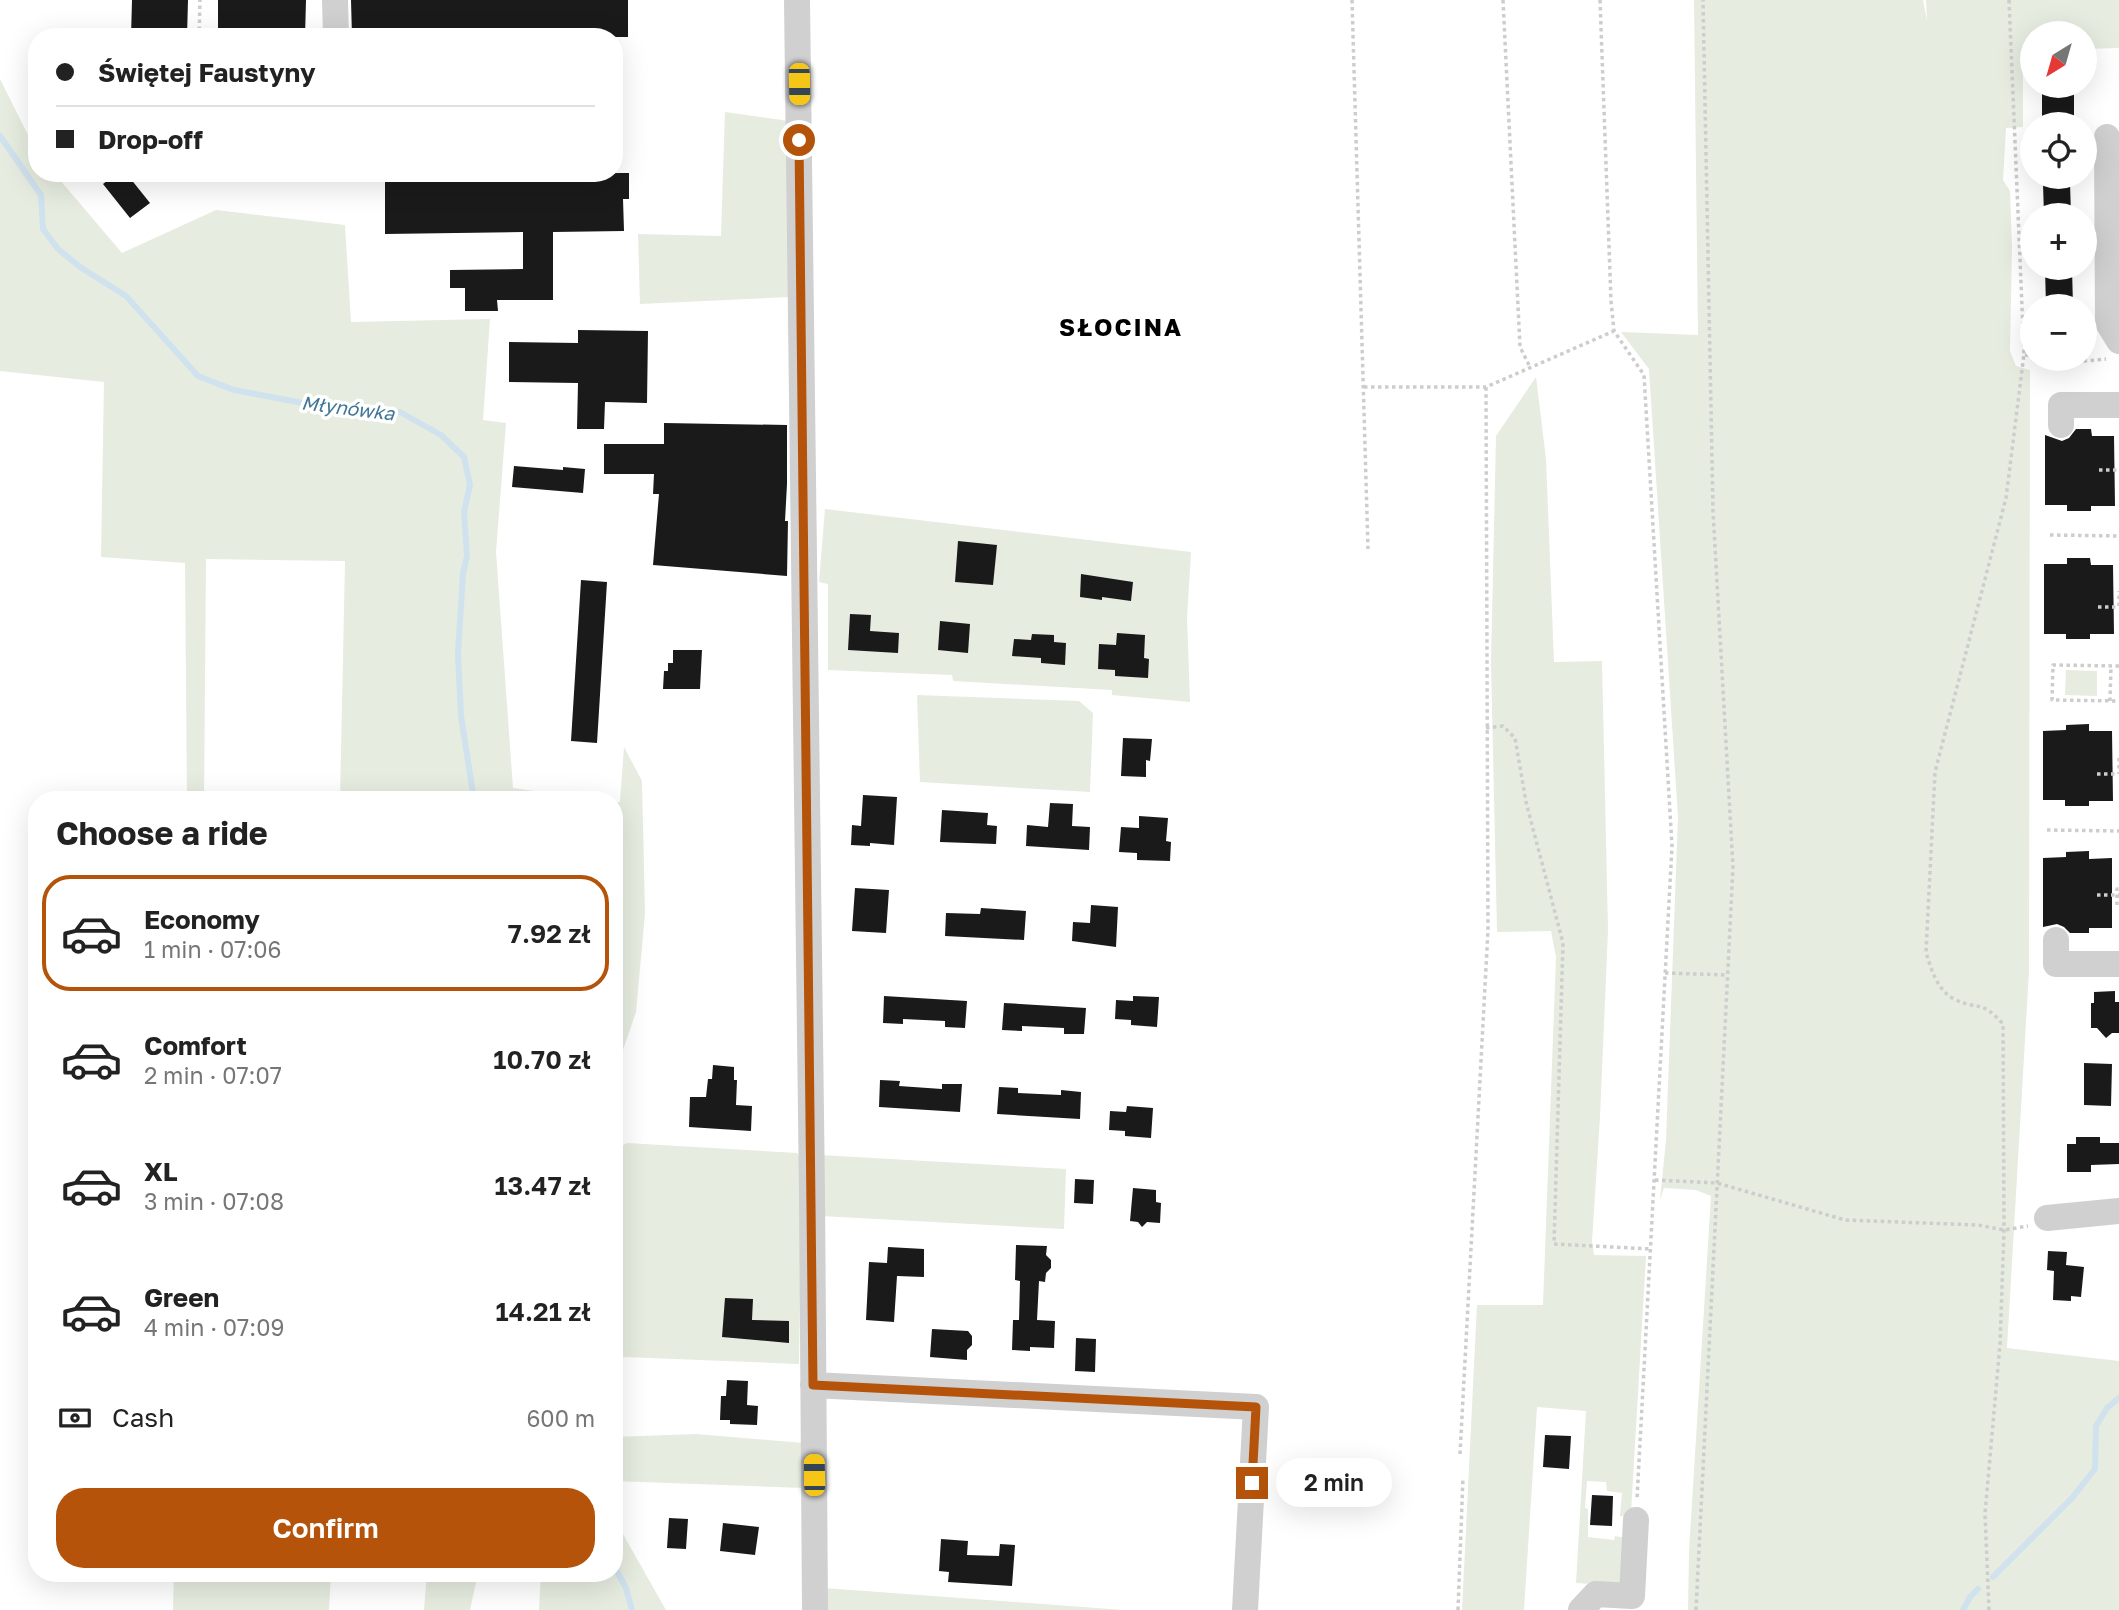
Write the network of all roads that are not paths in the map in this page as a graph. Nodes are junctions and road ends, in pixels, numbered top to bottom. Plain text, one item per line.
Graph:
1 (335, 0) edge
2 (797, 0) edge
3 (336, 28) edge
4 (2106, 136) dead end
5 (2119, 341) edge
6 (2119, 405) edge
7 (2061, 425) dead end
8 (2056, 940) dead end
9 (2119, 964) edge
10 (2119, 1211) edge
11 (2048, 1218) road end
12 (813, 1385) junction
13 (1636, 1520) road end
14 (815, 1610) edge
15 (1245, 1610) edge
16 (1581, 1610) edge

1 - 3 street
2 - 12 street
4 - 5 street
6 - 7 street
8 - 9 street
10 - 11 street
12 - 14 street
12 - 15 street
13 - 16 street

